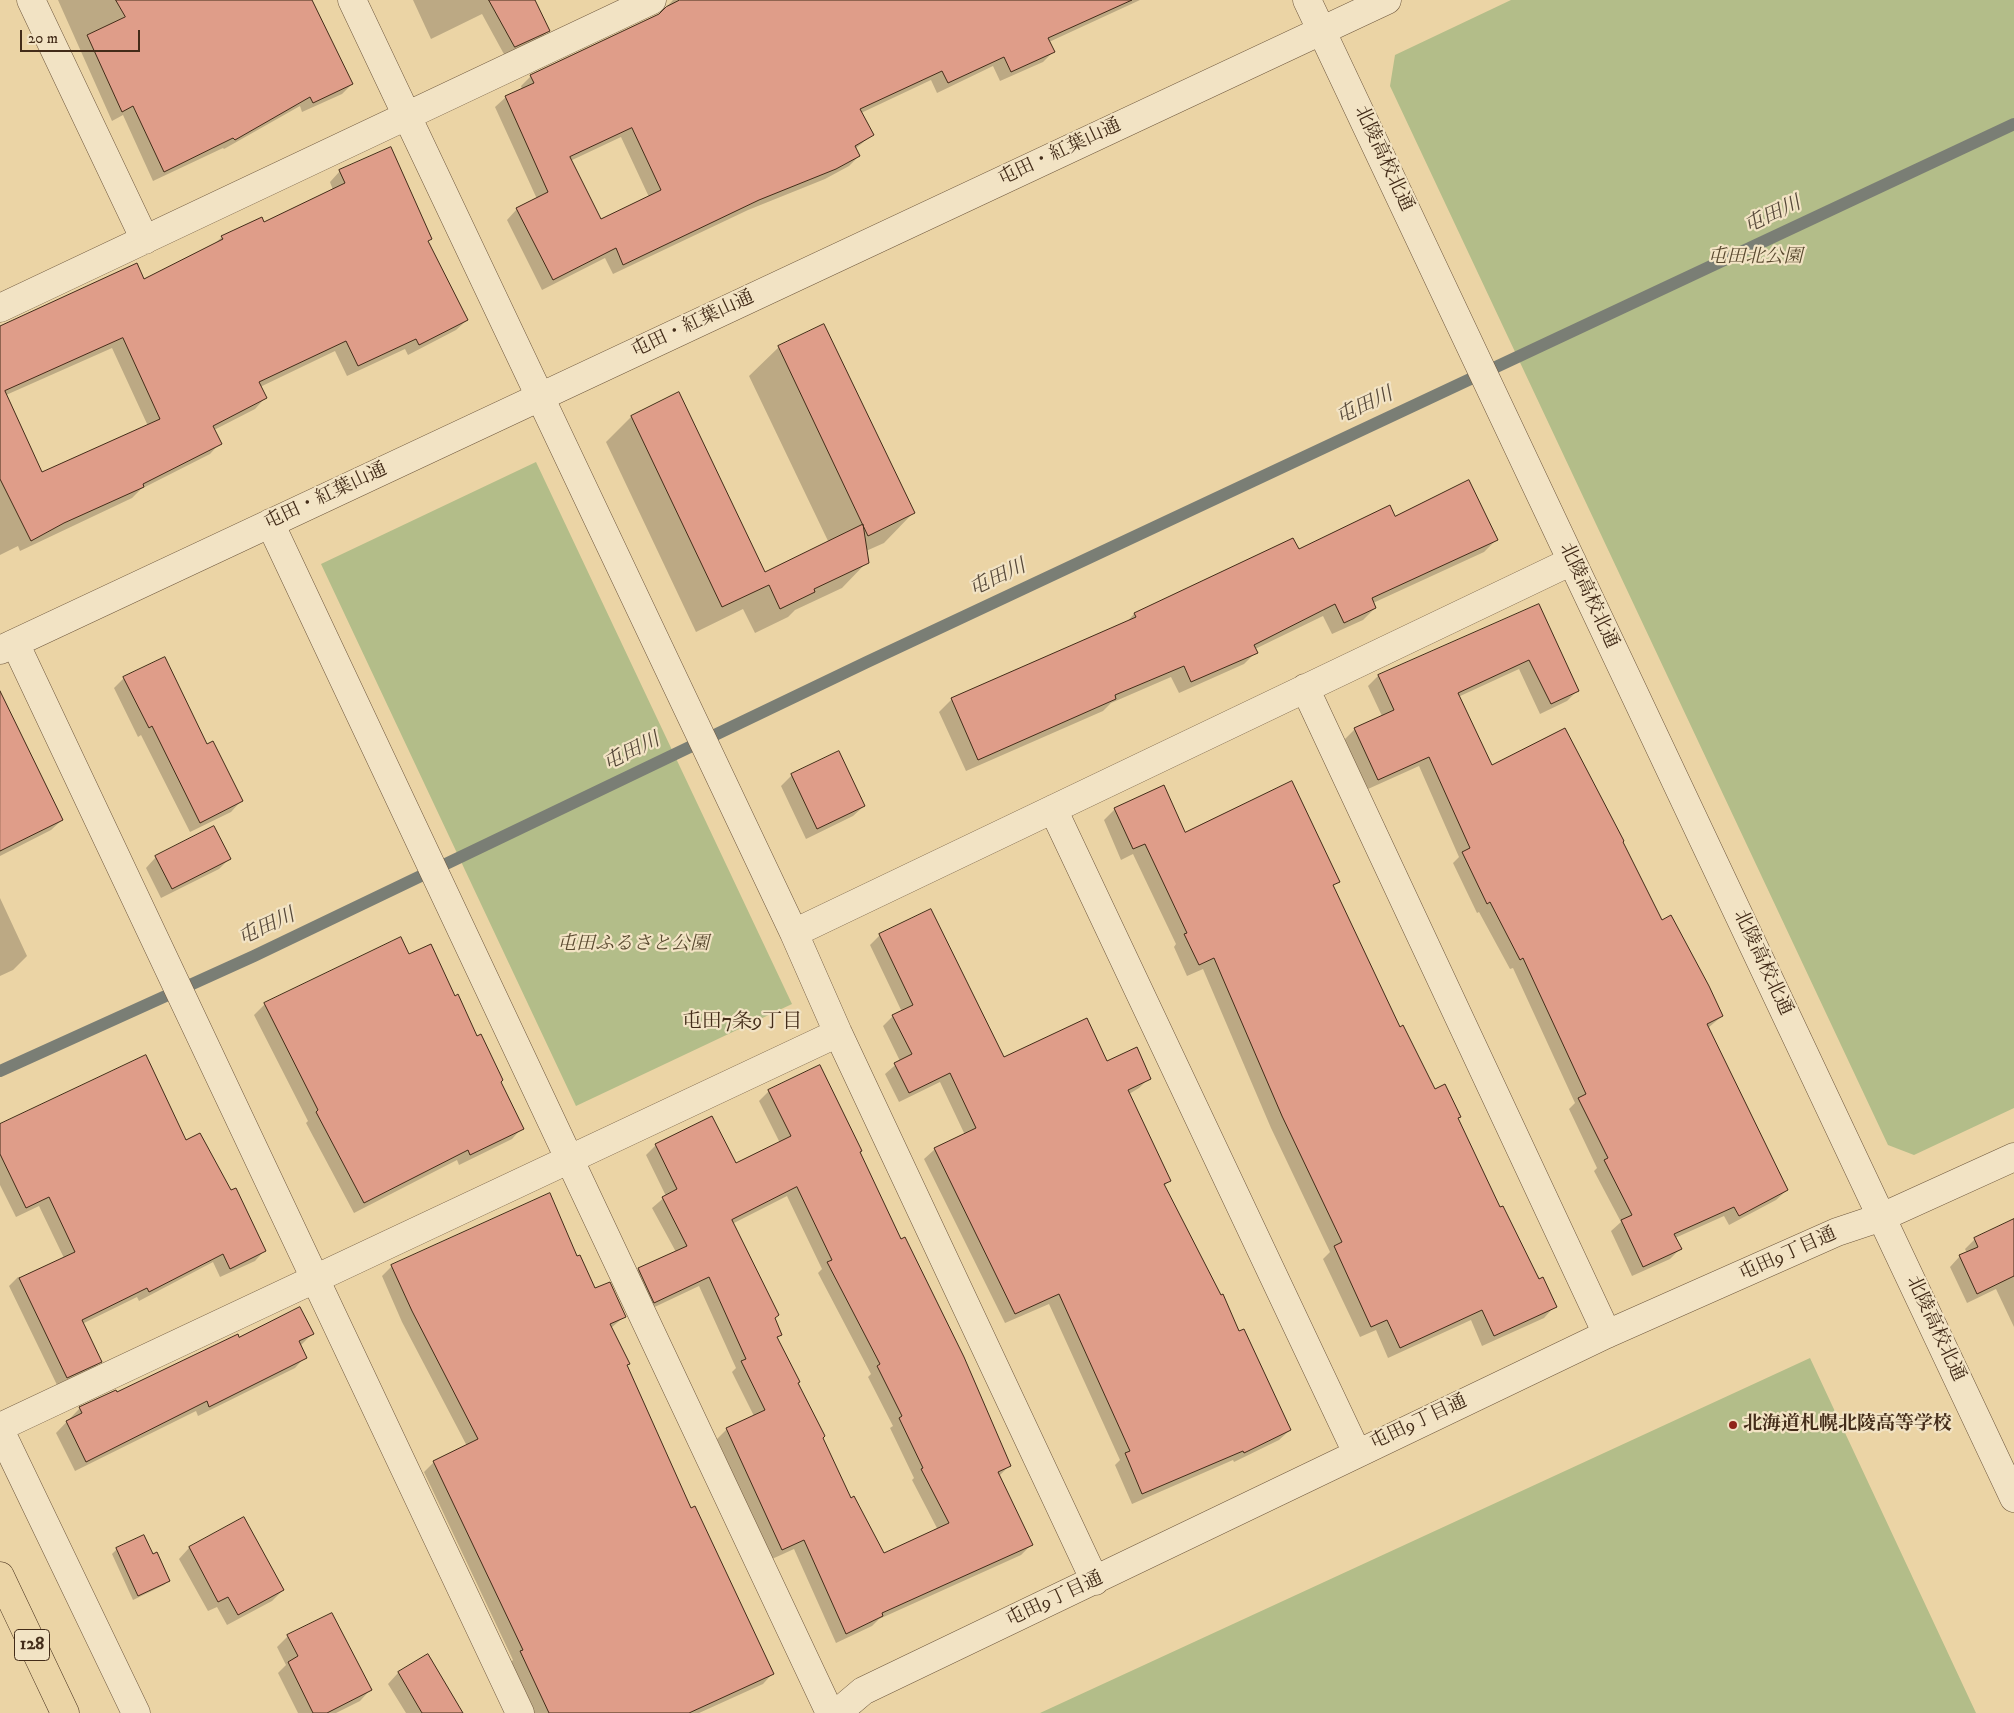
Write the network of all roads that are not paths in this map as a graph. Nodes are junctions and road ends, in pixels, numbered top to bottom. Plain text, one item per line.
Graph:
1 (31, 0) edge
2 (352, 0) edge
3 (652, 0) edge
4 (1307, 0) edge
5 (1387, 0) edge
6 (1322, 30) junction
7 (408, 116) junction
8 (144, 240) junction
9 (0, 308) edge
10 (540, 397) junction
11 (270, 523) junction
12 (1572, 561) junction
13 (7, 647) edge
14 (1305, 688) junction
15 (1053, 809) junction
16 (794, 933) junction
17 (838, 1033) junction
18 (2014, 1157) edge
19 (569, 1159) junction
20 (1882, 1217) junction
21 (315, 1278) junction
22 (1607, 1334) junction
23 (0, 1428) edge
24 (1358, 1453) junction
25 (2014, 1498) edge
26 (0, 1576) edge
27 (1095, 1581) junction
28 (65, 1713) edge
29 (136, 1713) edge
30 (520, 1713) edge
31 (830, 1713) edge
32 (837, 1713) edge

1 - 8 street
2 - 7 street
3 - 7 street
4 - 6 street, 北陵高校北通
5 - 6 street, 屯田・紅葉山通
6 - 10 street, 屯田・紅葉山通
6 - 12 street, 北陵高校北通
7 - 8 street
7 - 10 street
8 - 9 street
10 - 11 street, 屯田・紅葉山通
10 - 16 street
11 - 13 street, 屯田・紅葉山通
11 - 19 street
12 - 14 street
12 - 20 street, 北陵高校北通
13 - 21 street
14 - 15 street
14 - 22 street
15 - 16 street
15 - 24 street
16 - 17 street
17 - 19 street
17 - 27 street
18 - 20 street, 屯田9丁目通
19 - 21 street
19 - 31 street
20 - 22 street, 屯田9丁目通
20 - 25 street, 北陵高校北通
21 - 23 street
21 - 30 street
22 - 24 street, 屯田9丁目通
23 - 29 street
24 - 27 street, 屯田9丁目通
26 - 28 main road, 128
27 - 32 street, 屯田9丁目通

